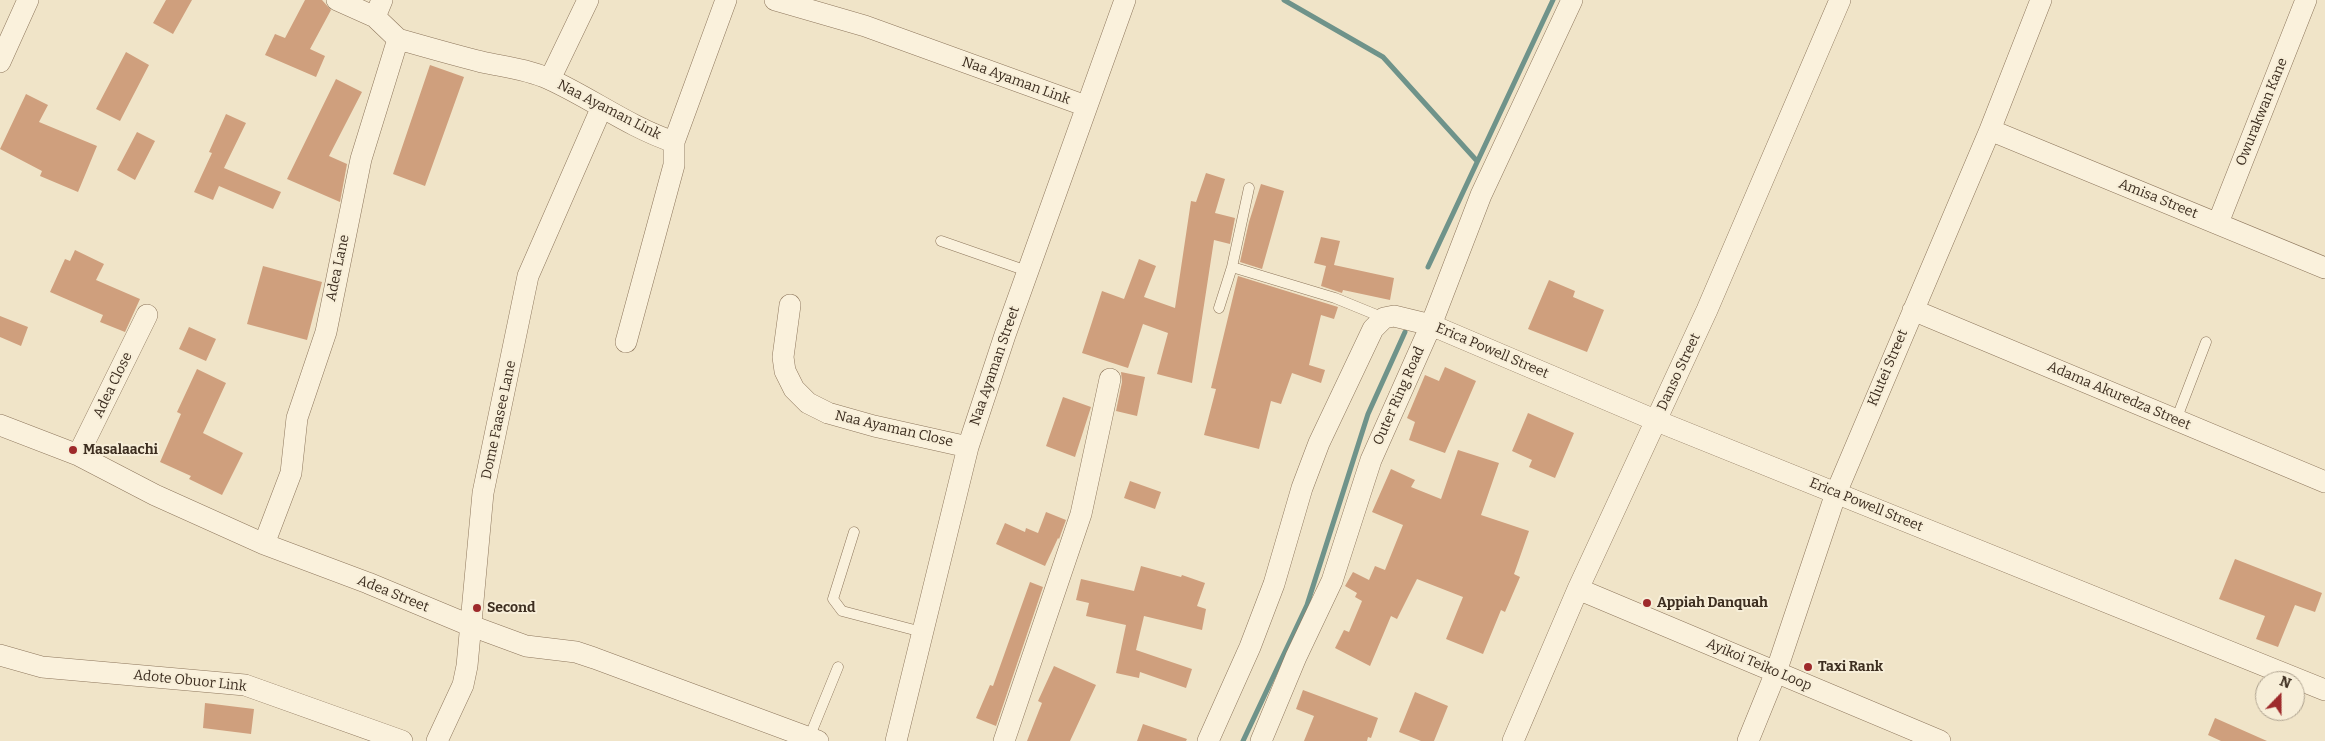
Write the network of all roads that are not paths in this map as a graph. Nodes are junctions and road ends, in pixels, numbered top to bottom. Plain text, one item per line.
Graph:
1 (28, 0) edge
2 (336, 0) edge
3 (588, 0) edge
4 (726, 0) edge
5 (775, 0) edge
6 (1125, 0) edge
7 (1572, 0) edge
8 (1840, 0) edge
9 (2041, 0) edge
10 (2306, 0) edge
11 (378, 9) edge
12 (398, 39) junction
13 (0, 62) edge
14 (550, 79) junction
15 (1086, 106) junction
16 (602, 109) junction
17 (1990, 130) junction
18 (674, 142) junction
19 (1250, 188) dead end
20 (2218, 223) junction
21 (941, 241) dead end
22 (1232, 267) junction
23 (2325, 268) edge
24 (1028, 271) junction
25 (790, 305) dead end
26 (1220, 308) dead end
27 (1913, 310) junction
28 (147, 315) dead end
29 (1384, 318) junction
30 (1432, 325) junction
31 (626, 342) dead end
32 (2206, 342) dead end
33 (1110, 379) dead end
34 (2176, 420) junction
35 (1657, 421) junction
36 (0, 425) edge
37 (968, 447) junction
38 (78, 454) junction
39 (2325, 482) edge
40 (1836, 493) junction
41 (854, 532) dead end
42 (264, 544) junction
43 (1578, 589) junction
44 (469, 626) junction
45 (922, 632) junction
46 (0, 655) edge
47 (838, 667) dead end
48 (1776, 672) junction
49 (2325, 690) edge
50 (804, 738) edge
51 (402, 741) edge
52 (438, 741) edge
53 (896, 741) edge
54 (1004, 741) edge
55 (1208, 741) edge
56 (1261, 741) edge
57 (1513, 741) edge
58 (1748, 741) edge
59 (1940, 741) edge

1 - 13 street
2 - 11 street
3 - 14 street
4 - 18 street, Naa Ayaman Link
5 - 15 street, Naa Ayaman Link
6 - 15 street, Naa Ayaman Street
7 - 30 street, Outer Ring Road
8 - 35 street, Danso Street
9 - 17 street, Klutei Street
10 - 20 street, Owurakwan Kane
11 - 12 street
12 - 14 street, Naa Ayaman Link
12 - 42 street, Adea Lane
14 - 16 street, Naa Ayaman Link
15 - 24 street, Naa Ayaman Street
16 - 18 street, Naa Ayaman Link
16 - 44 street, Dome Faasee Lane
17 - 20 street, Amisa Street
17 - 27 street, Klutei Street
18 - 31 street
19 - 22 lane
20 - 23 street, Amisa Street
21 - 24 lane
22 - 26 lane
22 - 29 lane
24 - 37 street, Naa Ayaman Street
25 - 37 street, Naa Ayaman Close
27 - 34 street, Adama Akuredza Street
27 - 40 street, Klutei Street
28 - 38 street, Adea Close
29 - 30 street, Erica Powell Street
29 - 55 street
30 - 35 street, Erica Powell Street
30 - 56 street, Outer Ring Road
32 - 34 lane
33 - 54 street
34 - 39 street, Adama Akuredza Street
35 - 40 street, Erica Powell Street
35 - 43 street, Danso Street
36 - 38 street, Adea Street
37 - 45 street, Naa Ayaman Street
38 - 42 street, Adea Street
40 - 48 street, Klutei Street
40 - 49 street, Erica Powell Street
41 - 45 lane
42 - 44 street, Adea Street
43 - 48 street, Ayikoi Teiko Loop
43 - 57 street, Danso Street
44 - 50 street, Adea Street
44 - 52 street, Dome Faasee Lane
45 - 53 street, Naa Ayaman Street
46 - 51 street, Adote Obuor Link
47 - 50 lane
48 - 58 street, Klutei Street
48 - 59 street, Ayikoi Teiko Loop

